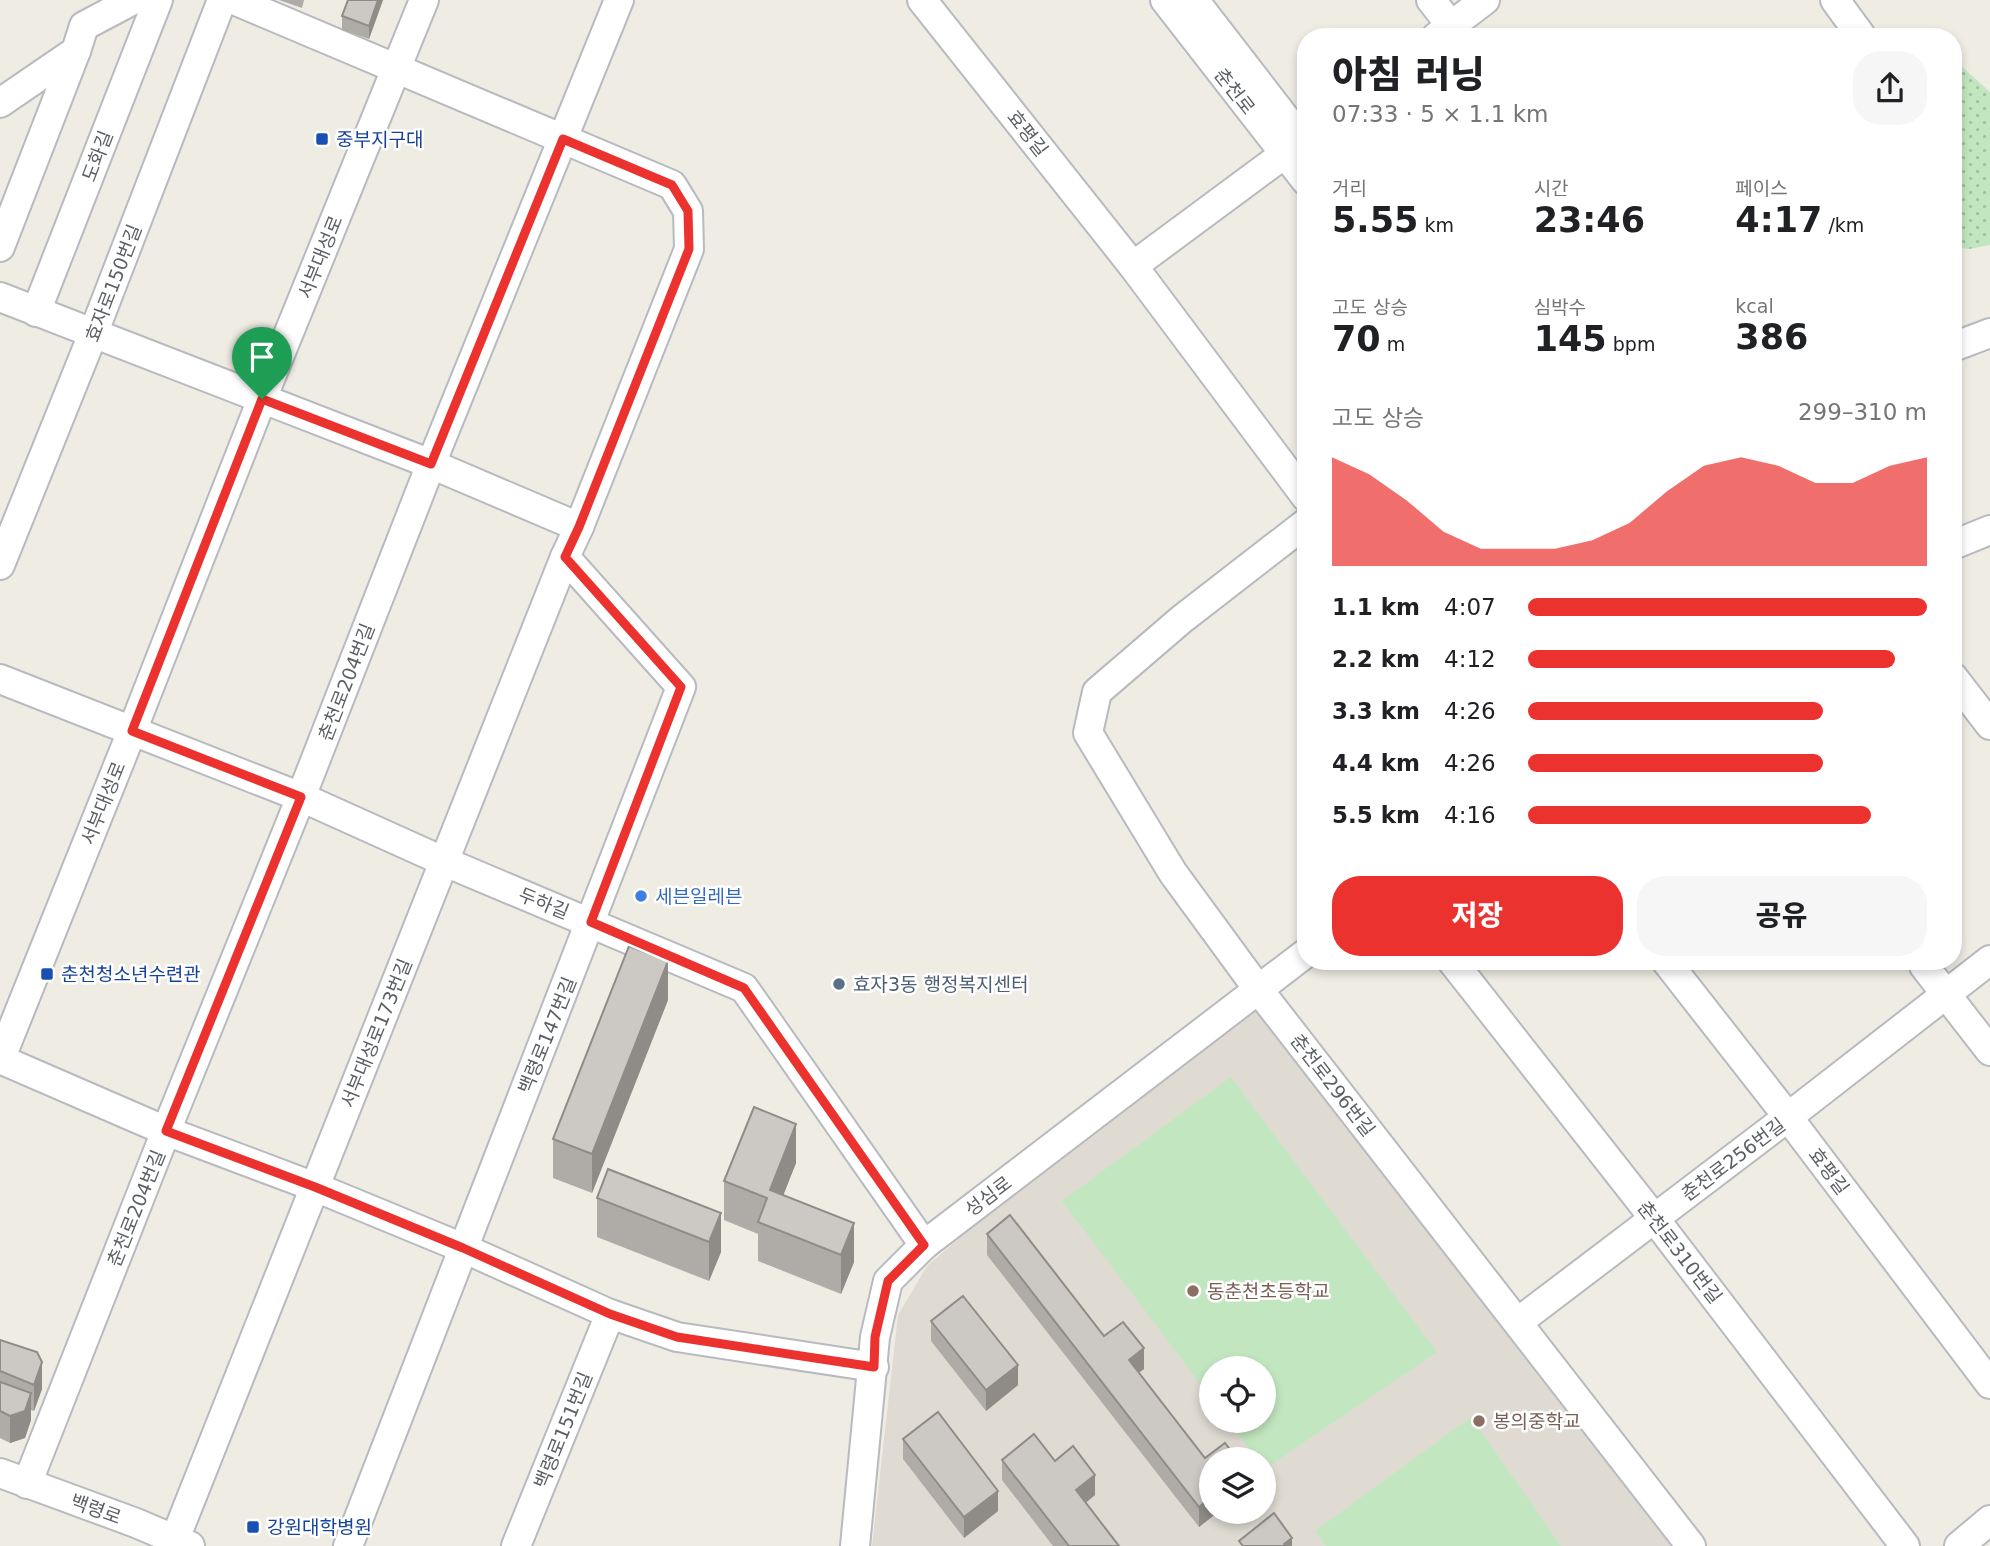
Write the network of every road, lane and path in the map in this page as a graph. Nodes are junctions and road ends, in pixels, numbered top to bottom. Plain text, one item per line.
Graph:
1 (133, 0) edge
2 (158, 0) edge
3 (222, 0) edge
4 (234, 0) edge
5 (424, 0) edge
6 (619, 0) edge
7 (922, 0) edge
8 (1165, 0) edge
9 (1194, 0) edge
10 (1432, 0) edge
11 (1485, 0) edge
12 (1835, 0) edge
13 (1446, 28) edge
14 (1454, 28) edge
15 (1855, 28) edge
16 (76, 51) junction
17 (397, 68) junction
18 (0, 103) edge
19 (563, 139) junction
20 (1297, 141) edge
21 (1297, 142) edge
22 (1297, 145) edge
23 (0, 247) edge
24 (1133, 266) junction
25 (0, 297) edge
26 (36, 312) junction
27 (1990, 332) edge
28 (93, 334) junction
29 (1962, 343) edge
30 (262, 399) junction
31 (431, 464) junction
32 (1297, 485) edge
33 (579, 527) junction
34 (1297, 530) edge
35 (1990, 530) edge
36 (1962, 541) edge
37 (565, 557) junction
38 (0, 565) edge
39 (0, 679) edge
40 (1962, 688) edge
41 (1989, 721) edge
42 (132, 731) junction
43 (301, 797) junction
44 (443, 861) junction
45 (591, 922) junction
46 (1297, 960) edge
47 (1990, 960) edge
48 (1459, 970) edge
49 (1673, 970) edge
50 (1924, 970) edge
51 (1258, 989) junction
52 (1947, 994) junction
53 (1990, 1051) edge
54 (0, 1059) edge
55 (1788, 1117) junction
56 (166, 1131) junction
57 (315, 1187) junction
58 (1654, 1218) junction
59 (924, 1245) junction
60 (463, 1248) junction
61 (610, 1314) junction
62 (1518, 1322) junction
63 (874, 1367) junction
64 (1990, 1384) edge
65 (0, 1473) edge
66 (27, 1484) junction
67 (1990, 1520) edge
68 (130, 1535) edge
69 (183, 1543) edge
70 (348, 1546) edge
71 (516, 1546) edge
72 (855, 1546) edge
73 (1691, 1546) edge
74 (1905, 1546) edge
75 (1959, 1546) edge

1 - 16 street
2 - 26 street, 도화길
3 - 28 street, 효자로150번길
4 - 17 street
5 - 17 street, 서부대성로
6 - 19 street, 춘천로204번길
7 - 24 street, 효평길
8 - 21 street, 춘천로
9 - 20 street, 춘천로
10 - 13 street
11 - 14 street
12 - 15 street
16 - 18 street
16 - 23 street
17 - 19 street, 서부대성로173번길
17 - 30 street, 서부대성로
19 - 31 street, 춘천로204번길
19 - 33 street, 서부대성로173번길
22 - 24 street
24 - 32 street, 효평길
25 - 26 street
26 - 28 street
27 - 29 street
28 - 30 street
28 - 38 street, 효자로150번길
30 - 31 street
30 - 42 street, 서부대성로
31 - 33 street
31 - 43 street, 춘천로204번길
33 - 37 street, 서부대성로173번길
34 - 51 street, 춘천로296번길
35 - 36 street
37 - 44 street, 서부대성로173번길
37 - 45 street, 백령로147번길
39 - 42 street
40 - 41 street
42 - 43 street, 두하길
42 - 54 street, 서부대성로
43 - 44 street, 두하길
43 - 56 street, 춘천로204번길
44 - 45 street, 두하길
44 - 57 street, 서부대성로173번길
45 - 59 street, 두하길
45 - 60 street, 백령로147번길
46 - 51 street, 성심로
47 - 52 street, 춘천로256번길
48 - 58 street, 춘천로310번길
49 - 55 street, 효평길
50 - 52 street
51 - 59 street, 성심로
51 - 62 street, 춘천로296번길
52 - 53 street
52 - 55 street, 춘천로256번길
54 - 56 street
55 - 58 street, 춘천로256번길
55 - 64 street, 효평길
56 - 57 street
56 - 66 street, 춘천로204번길
57 - 60 street
57 - 69 street, 서부대성로173번길
58 - 62 street, 춘천로256번길
58 - 74 street, 춘천로310번길
59 - 63 street, 성심로
60 - 61 street
60 - 70 street, 백령로147번길
61 - 63 street
61 - 71 street, 백령로151번길
62 - 73 street, 춘천로296번길
63 - 72 street, 성심로
65 - 66 street, 백령로
66 - 68 street, 백령로
67 - 75 street
68 - 69 street, 백령로

